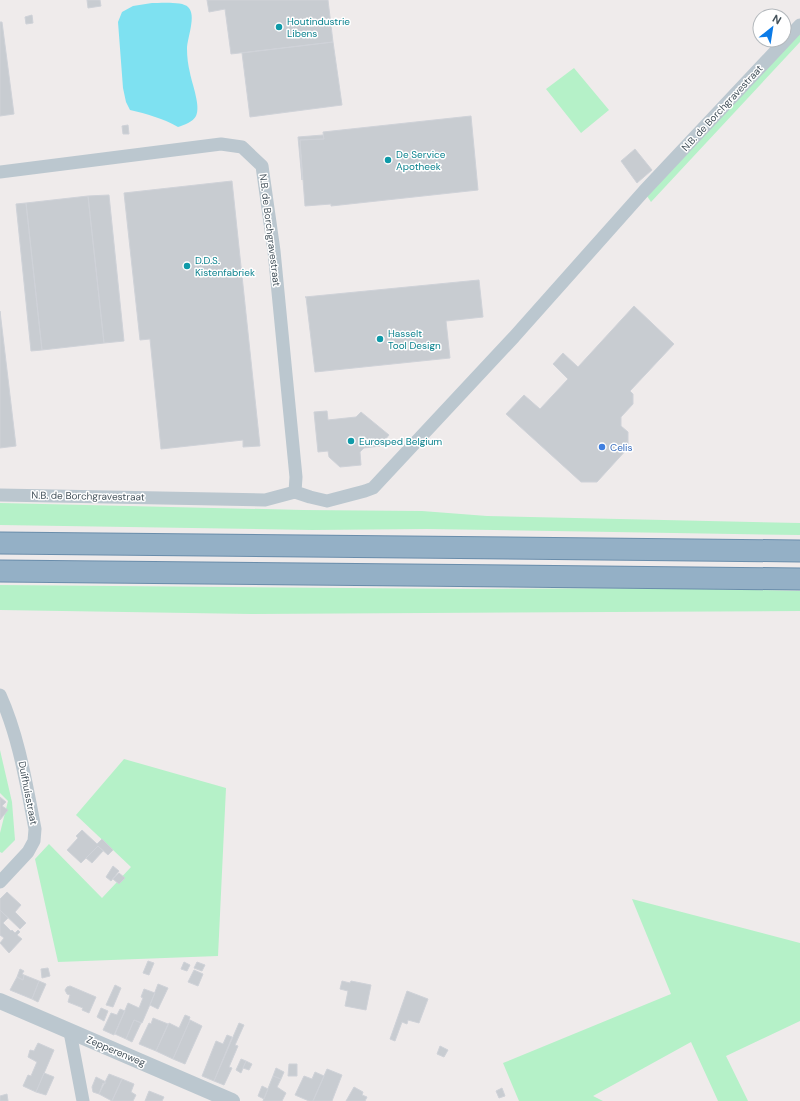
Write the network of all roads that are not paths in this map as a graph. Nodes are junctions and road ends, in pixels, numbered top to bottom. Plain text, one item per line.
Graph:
1 (800, 25) edge
2 (0, 172) edge
3 (295, 492) junction
4 (0, 495) edge
5 (0, 543) edge
6 (800, 551) edge
7 (0, 571) edge
8 (800, 579) edge
9 (0, 695) edge
10 (0, 882) edge
11 (0, 1001) edge
12 (70, 1032) junction
13 (83, 1101) edge
14 (232, 1101) edge

1 - 3 street, N.B. de Borchgravestraat
2 - 3 street, N.B. de Borchgravestraat
3 - 4 street, N.B. de Borchgravestraat
5 - 6 highway
7 - 8 highway
9 - 10 street, Duifhuisstraat
11 - 12 street, Zepperenweg
12 - 13 street
12 - 14 street, Zepperenweg

